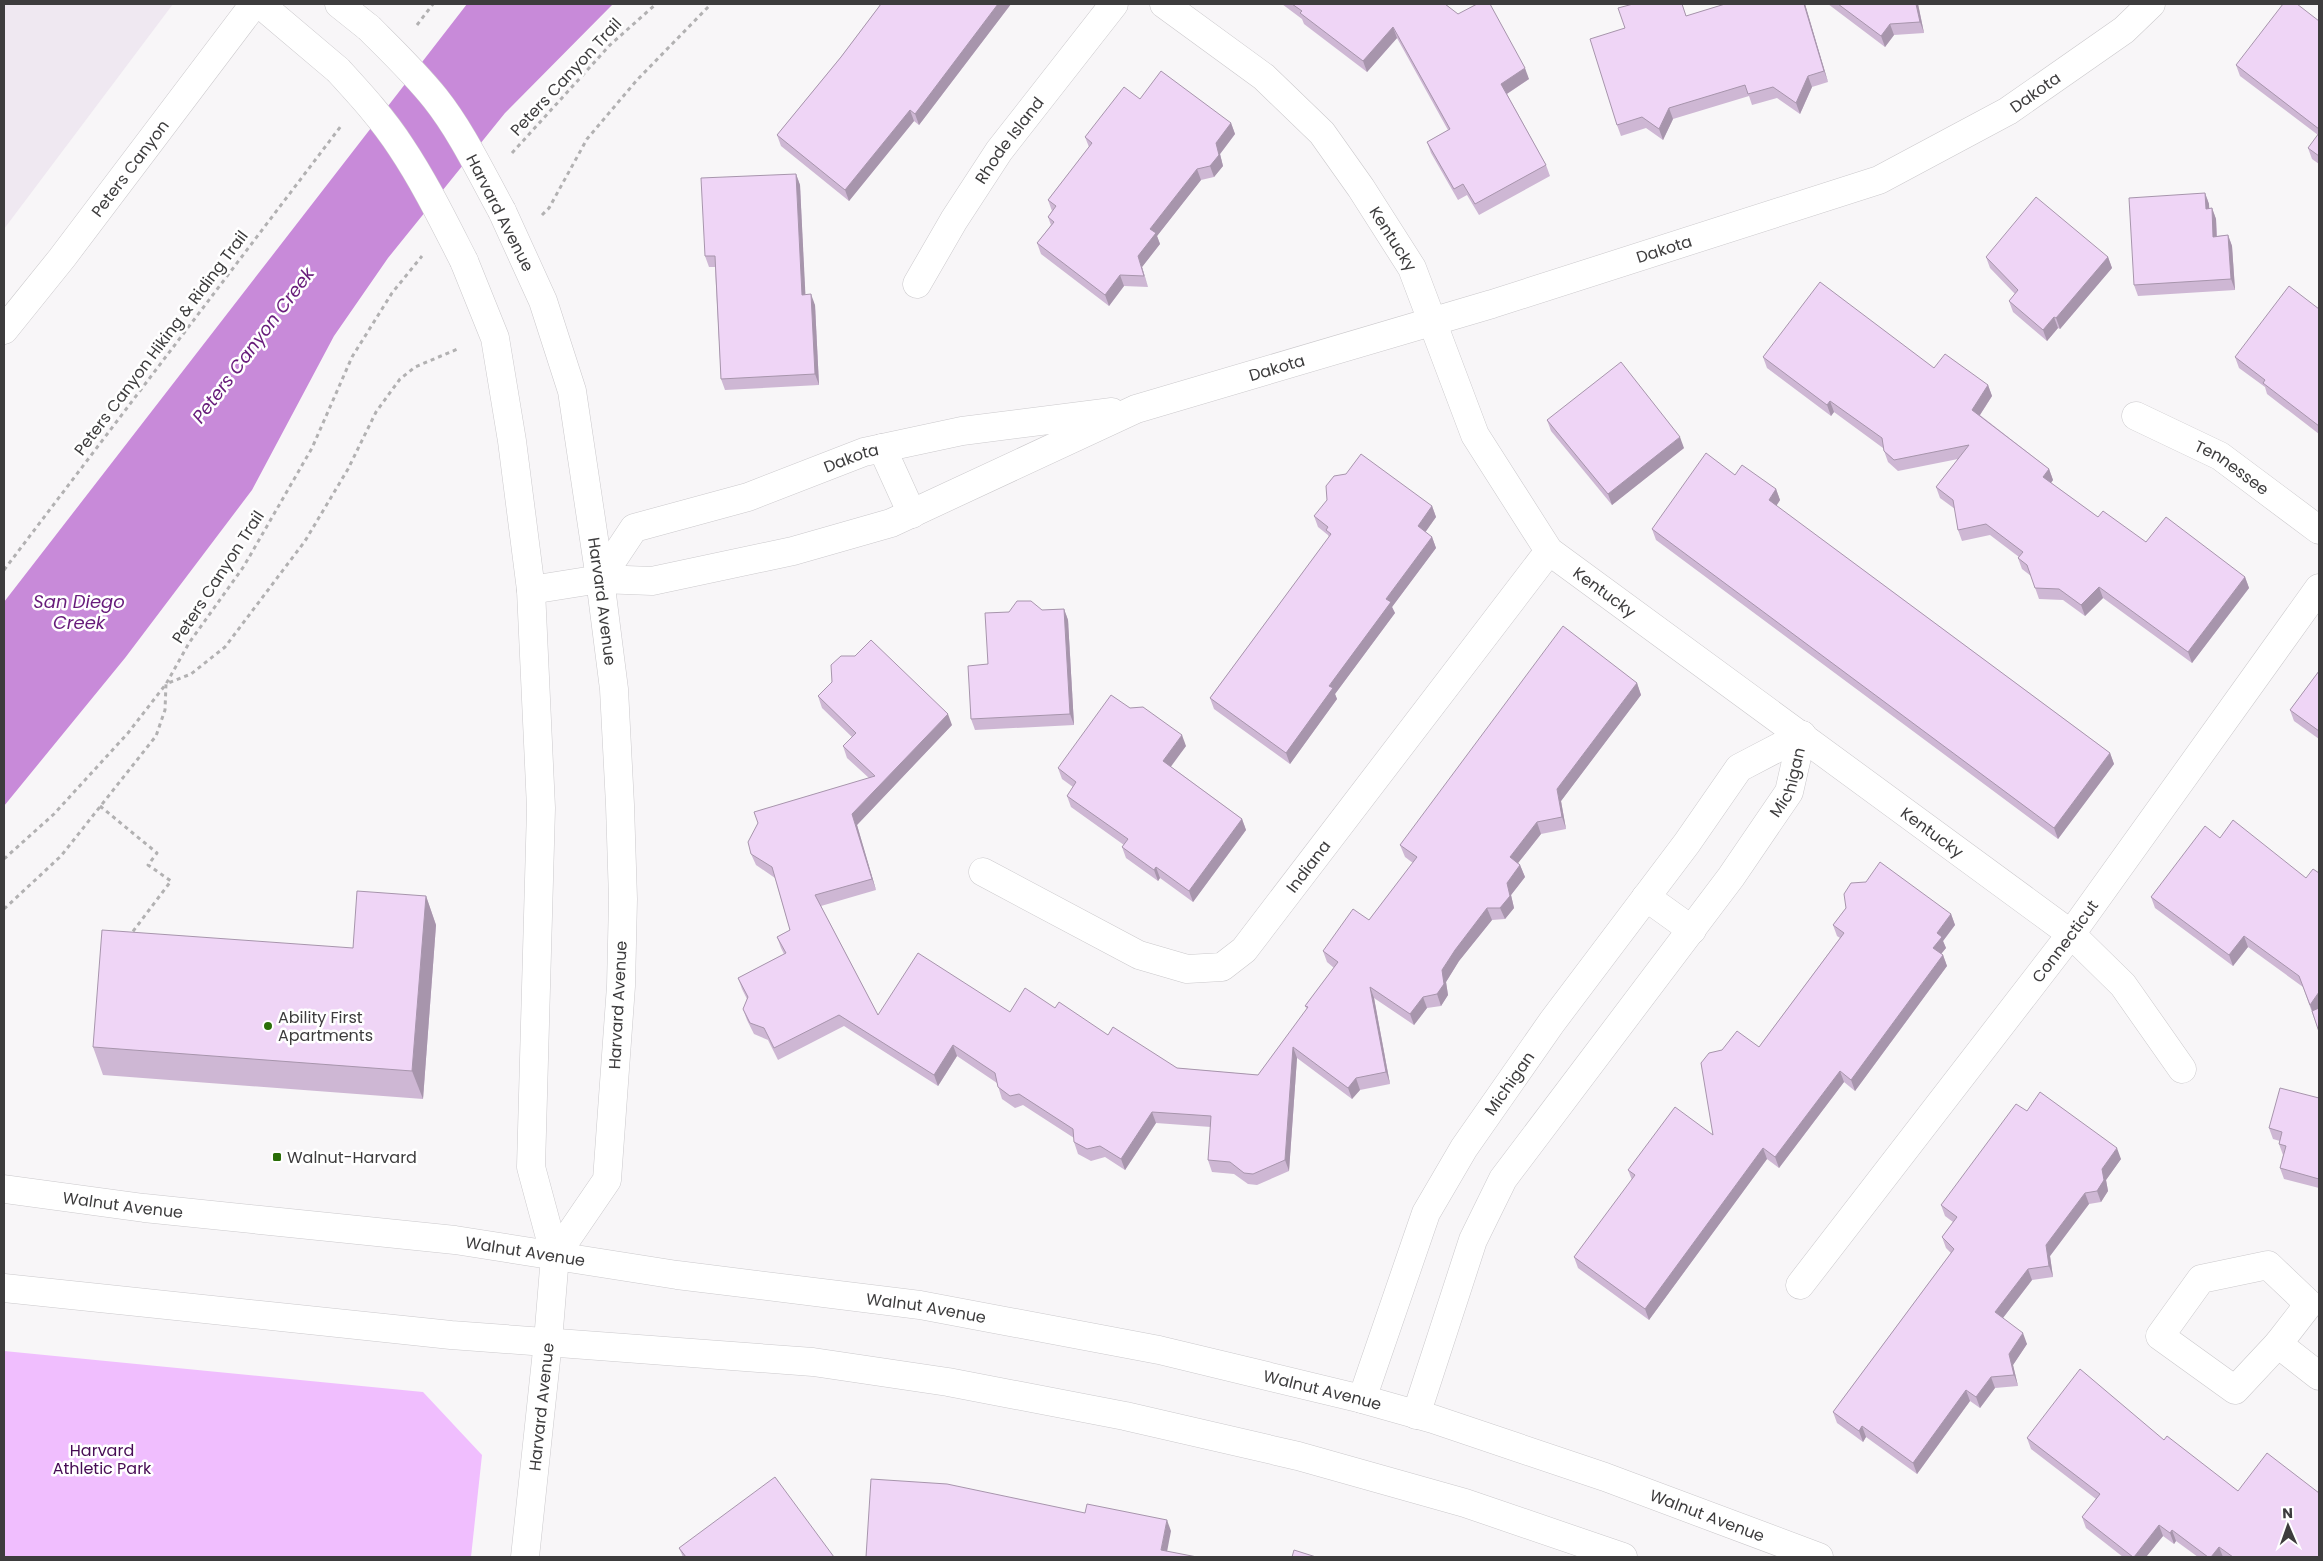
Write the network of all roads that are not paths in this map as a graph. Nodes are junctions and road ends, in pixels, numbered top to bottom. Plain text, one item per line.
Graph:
1 (254, 4) edge
2 (260, 4) edge
3 (339, 4) edge
4 (1114, 4) edge
5 (1164, 4) edge
6 (2151, 4) edge
7 (917, 284) dead end
8 (1433, 322) junction
9 (4, 330) edge
10 (1136, 409) junction
11 (2136, 416) dead end
12 (882, 448) junction
13 (912, 514) junction
14 (2319, 530) edge
15 (1549, 551) junction
16 (600, 579) junction
17 (2319, 588) edge
18 (531, 590) junction
19 (1802, 735) junction
20 (983, 872) dead end
21 (1646, 897) junction
22 (1692, 930) junction
23 (2070, 934) junction
24 (2182, 1069) dead end
25 (4, 1189) edge
26 (555, 1256) junction
27 (1800, 1285) dead end
28 (4, 1288) edge
29 (548, 1341) junction
30 (2278, 1344) junction
31 (2319, 1376) edge
32 (1362, 1400) junction
33 (1416, 1414) junction
34 (525, 1557) edge
35 (1623, 1557) edge
36 (1819, 1557) edge

1 - 9 street, Peters Canyon
2 - 18 street, Harvard Avenue, bridge
3 - 16 street, Harvard Avenue, bridge
4 - 7 street, Rhode Island
5 - 8 street, Kentucky
6 - 8 street, Dakota
8 - 10 street, Dakota
8 - 15 street, Kentucky
10 - 12 street, Dakota
10 - 13 street, Dakota
11 - 14 street, Tennessee
12 - 13 street
12 - 16 street, Dakota
13 - 16 street, Dakota
15 - 19 street, Kentucky
15 - 20 street, Indiana
16 - 18 street, Dakota
16 - 26 street, Harvard Avenue
17 - 23 street, Connecticut
18 - 26 street, Harvard Avenue
19 - 21 street, Michigan
19 - 22 street, Michigan
19 - 23 street, Kentucky
21 - 22 street
21 - 32 street, Michigan
22 - 33 street, Michigan
23 - 24 street, Kentucky
23 - 27 street, Connecticut
25 - 26 street, Walnut Avenue
26 - 29 street, Harvard Avenue
26 - 32 street, Walnut Avenue
28 - 29 street
29 - 34 street, Harvard Avenue
29 - 35 street
30 - 30 street
30 - 31 street
32 - 33 street, Walnut Avenue
33 - 36 street, Walnut Avenue

